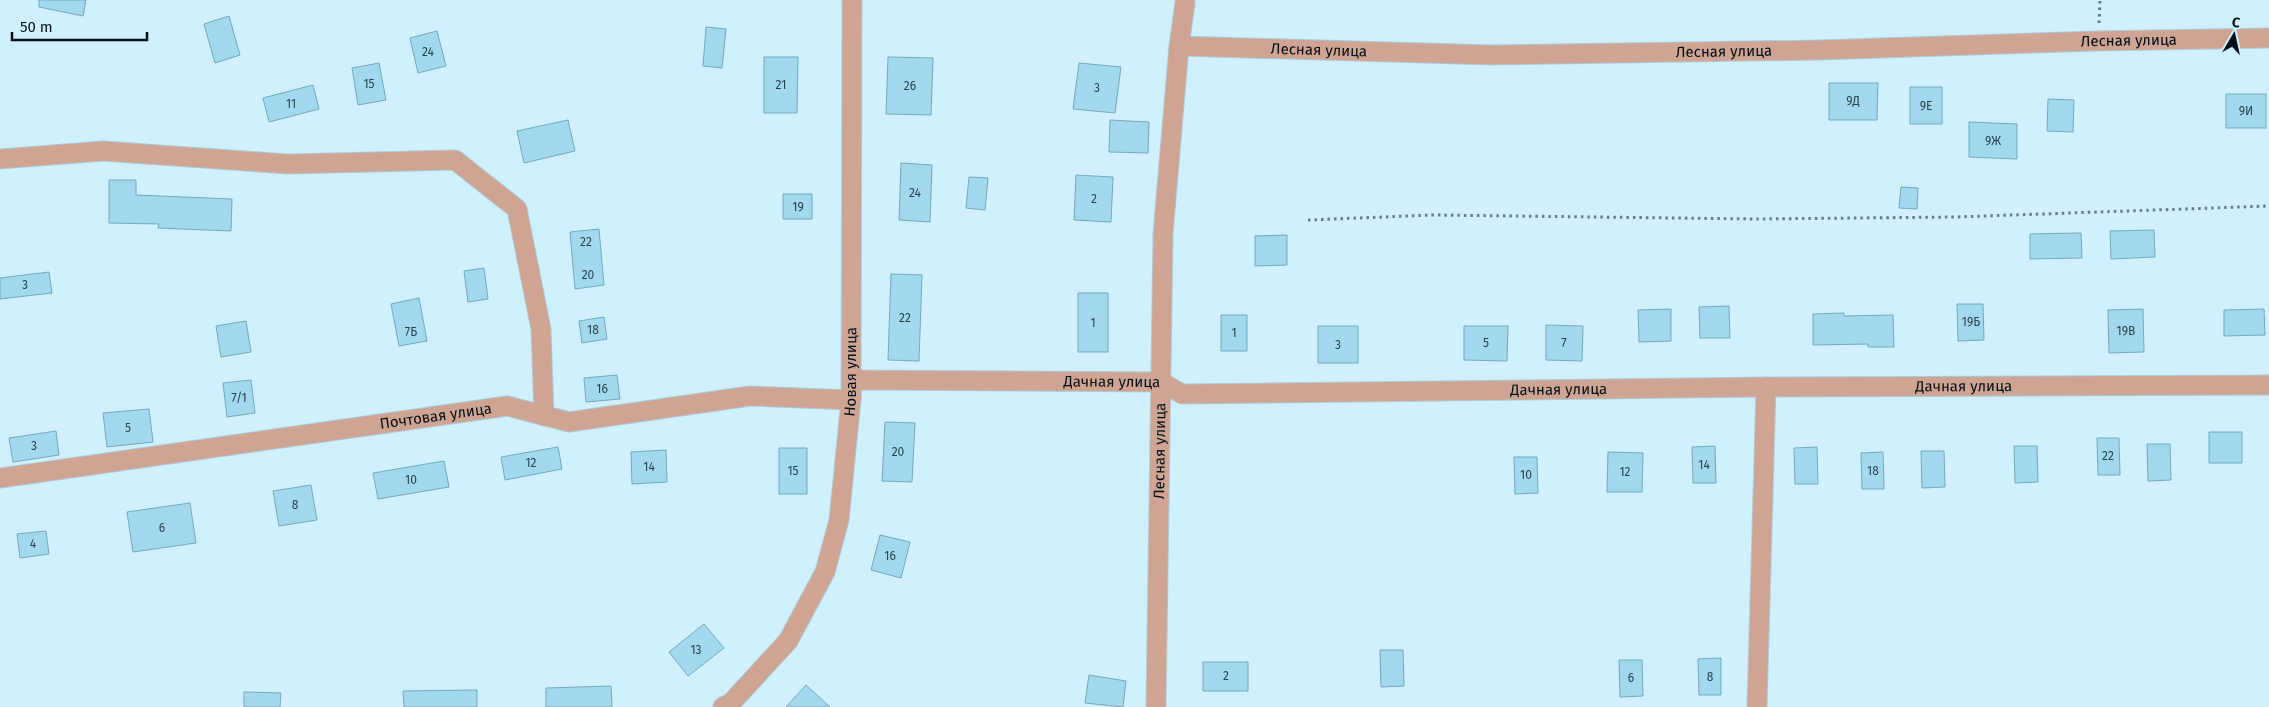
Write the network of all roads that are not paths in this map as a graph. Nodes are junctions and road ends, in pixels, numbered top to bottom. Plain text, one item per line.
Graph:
1 (852, 0) edge
2 (1185, 3) dead end
3 (2269, 38) edge
4 (1179, 46) junction
5 (0, 159) edge
6 (852, 380) junction
7 (1161, 382) junction
8 (2269, 385) edge
9 (1766, 387) junction
10 (851, 400) junction
11 (544, 416) junction
12 (0, 478) edge
13 (723, 707) edge
14 (1156, 707) edge
15 (1757, 707) edge

1 - 6 street, Новая улица
2 - 4 street, Лесная улица
3 - 4 street, Лесная улица
4 - 7 street, Лесная улица
5 - 11 street
6 - 7 street, Дачная улица
6 - 10 street
7 - 9 street, Дачная улица
7 - 14 street, Лесная улица
8 - 9 street, Дачная улица
9 - 15 street
10 - 11 street, Почтовая улица
10 - 13 street, Новая улица
11 - 12 street, Почтовая улица

